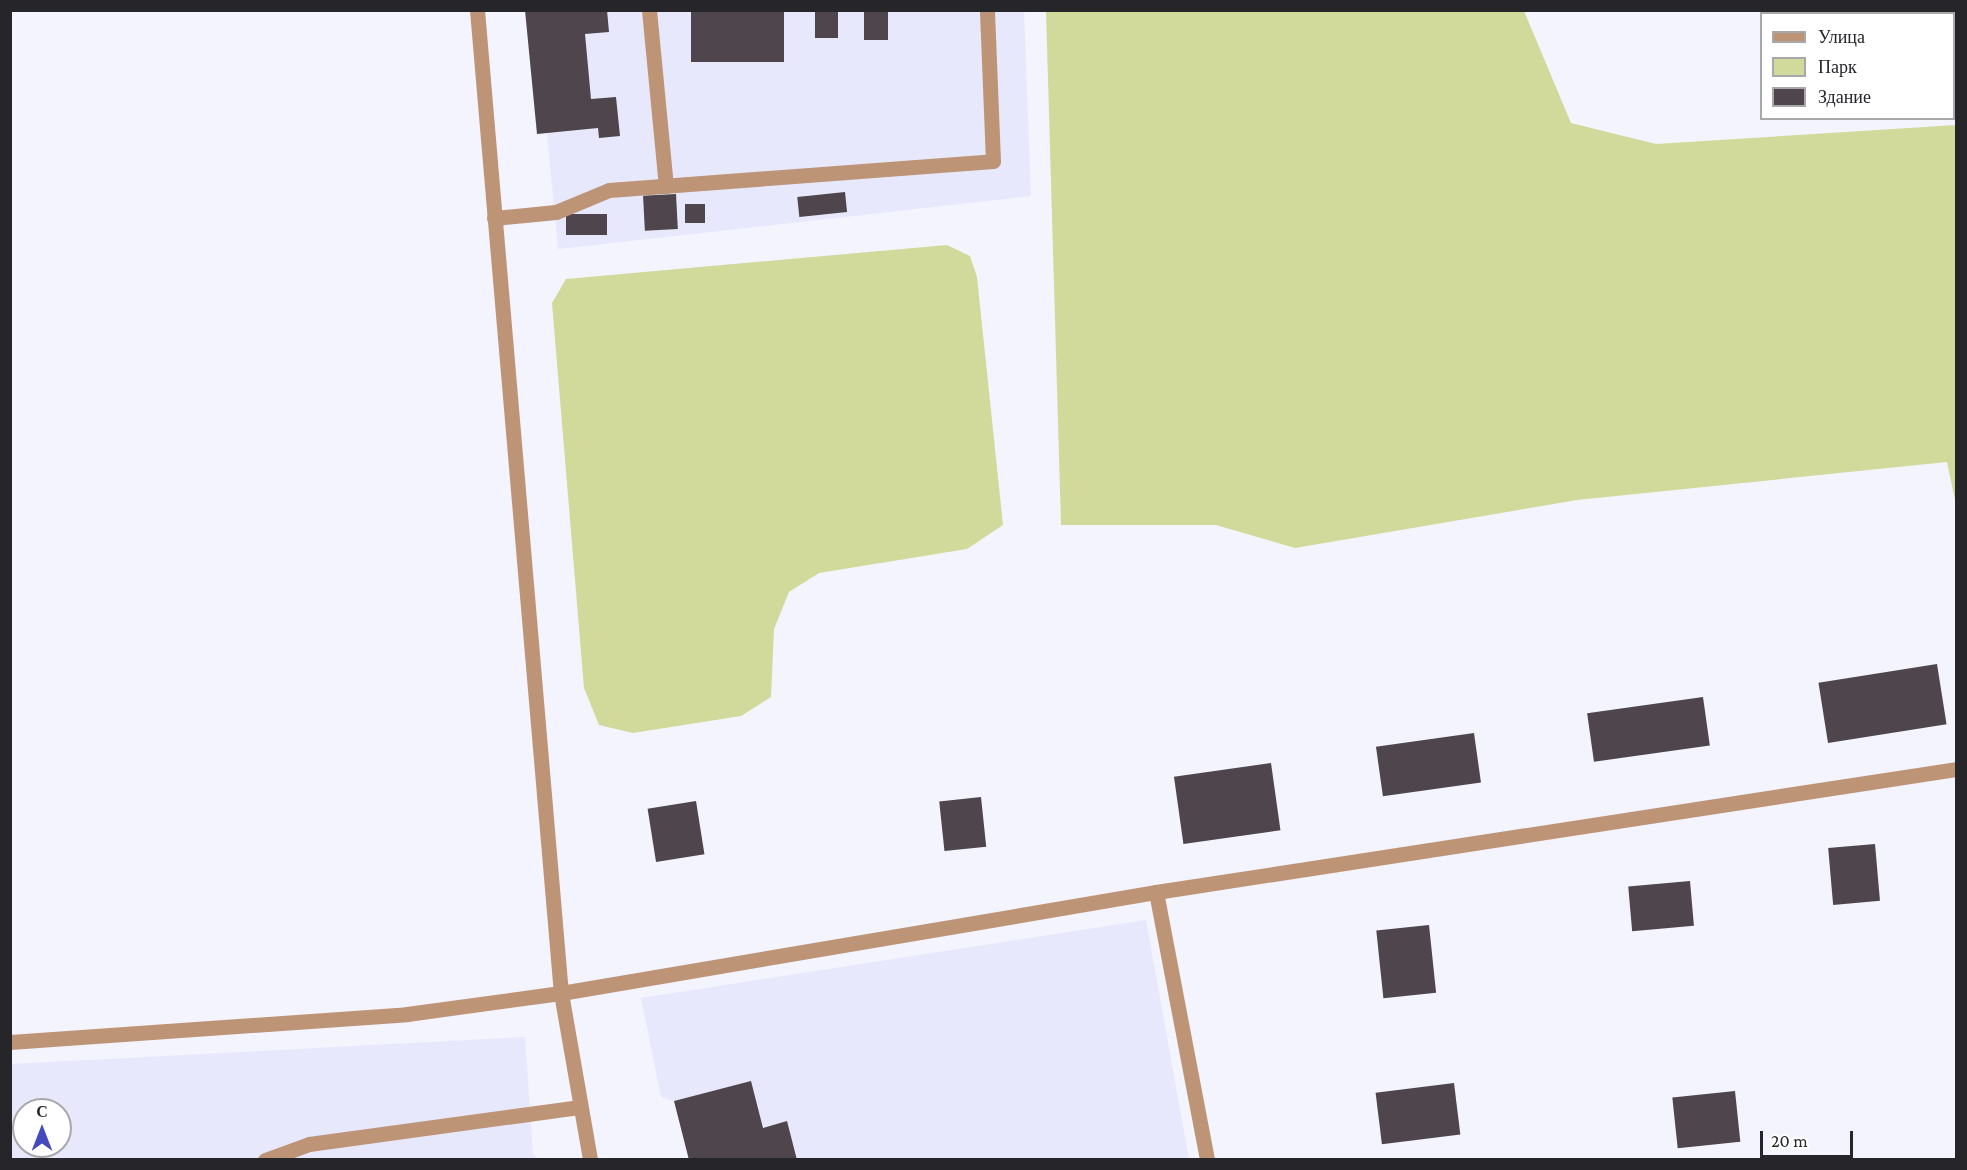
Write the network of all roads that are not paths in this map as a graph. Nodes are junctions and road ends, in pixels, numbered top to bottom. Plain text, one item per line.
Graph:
1 (477, 10) edge
2 (649, 10) edge
3 (987, 10) edge
4 (666, 186) junction
5 (494, 218) junction
6 (1956, 769) edge
7 (1156, 892) junction
8 (561, 993) junction
9 (10, 1042) edge
10 (578, 1107) junction
11 (265, 1160) edge
12 (590, 1160) edge
13 (1207, 1160) edge

1 - 5 street
2 - 4 street
3 - 4 street
4 - 5 street
5 - 8 street
6 - 7 street
7 - 8 street
7 - 13 street
8 - 9 street
8 - 10 street
10 - 11 street
10 - 12 street

